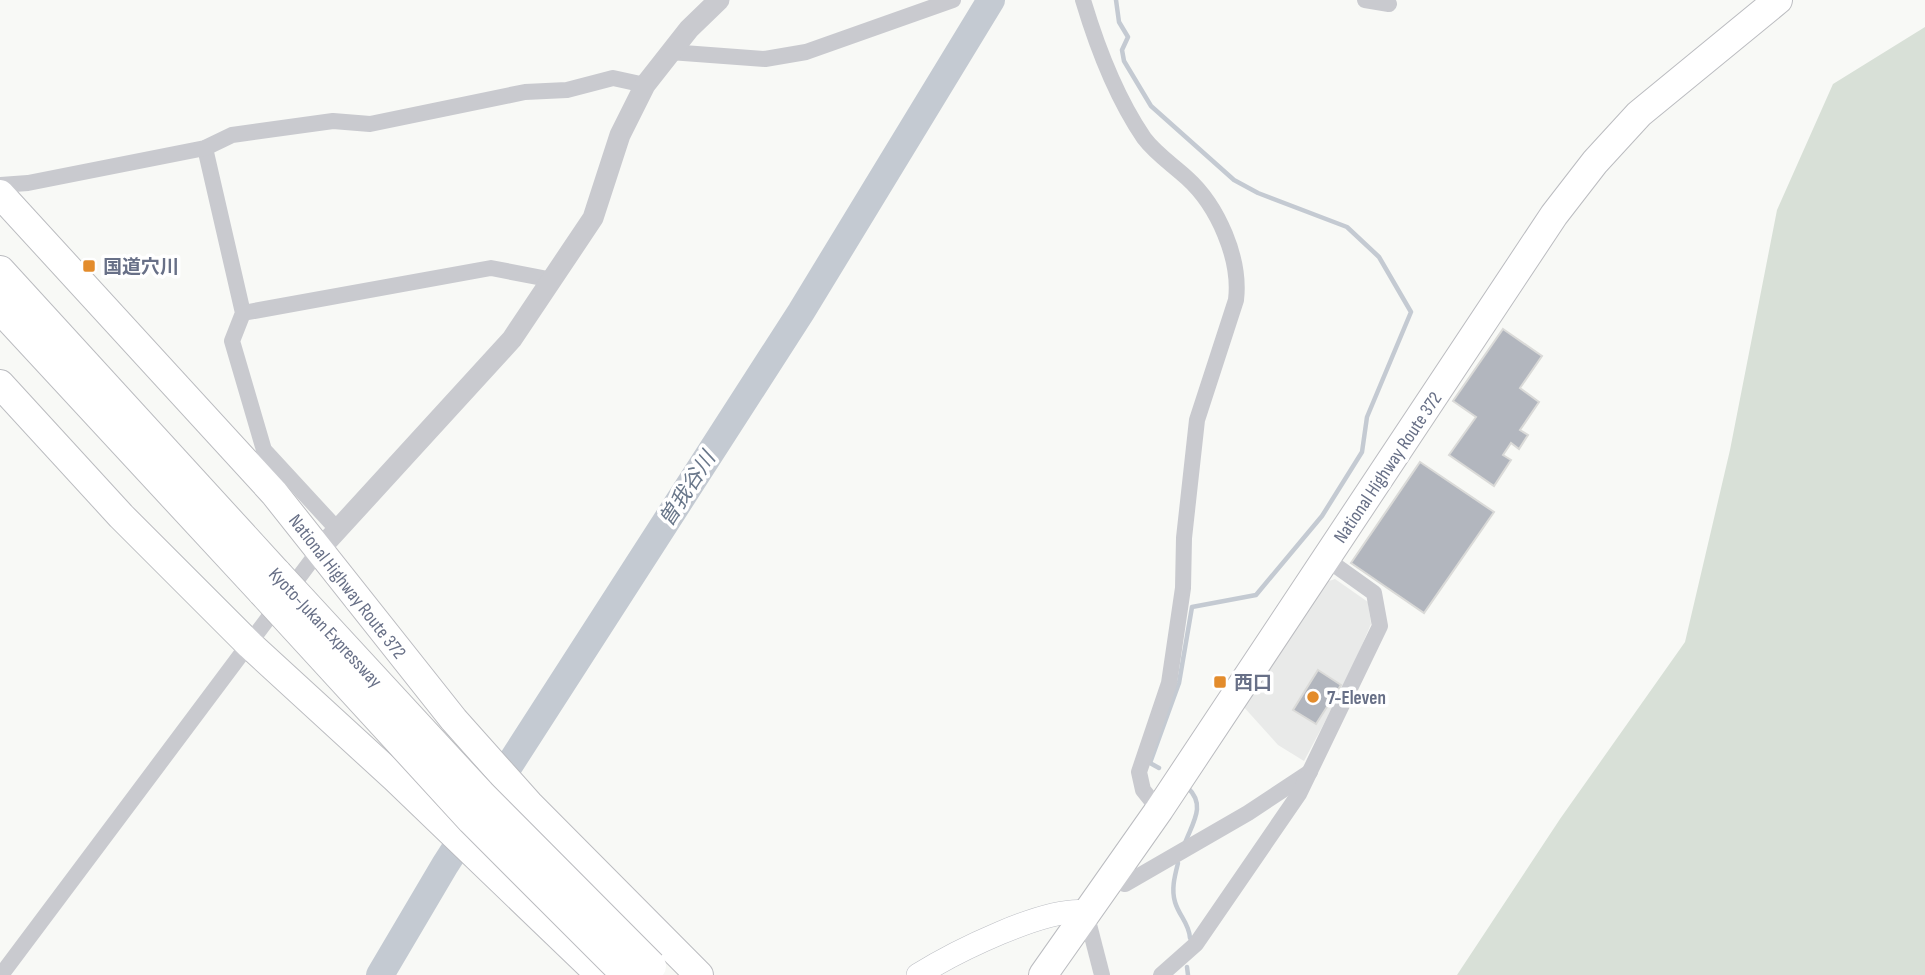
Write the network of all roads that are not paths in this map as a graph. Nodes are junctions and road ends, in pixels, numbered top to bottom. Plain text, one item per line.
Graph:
1 (719, 0) edge
2 (953, 0) edge
3 (1083, 0) edge
4 (1365, 0) edge
5 (1778, 0) edge
6 (1389, 4) dead end
7 (670, 52) junction
8 (645, 86) junction
9 (205, 148) junction
10 (0, 185) edge
11 (0, 194) edge
12 (0, 271) edge
13 (552, 280) junction
14 (0, 308) edge
15 (243, 313) junction
16 (0, 384) edge
17 (328, 539) junction
18 (1325, 558) junction
19 (270, 583) junction
20 (250, 645) junction
21 (1310, 772) junction
22 (1159, 810) junction
23 (1108, 880) junction
24 (1086, 912) junction
25 (646, 972) edge
26 (1, 975) edge
27 (600, 975) edge
28 (699, 975) edge
29 (918, 975) edge
30 (1043, 975) edge
31 (1102, 975) edge
32 (1161, 975) edge

1 - 7 street
2 - 7 street
3 - 22 street
4 - 6 street
5 - 18 highway, National Highway Route 372
7 - 8 street
8 - 9 street
8 - 13 street
9 - 10 street
9 - 15 street
11 - 17 highway, National Highway Route 372
12 - 19 highway, Kyoto-Jukan Expressway
13 - 15 street
13 - 17 street
14 - 19 highway, Kyoto-Jukan Expressway
15 - 17 street
16 - 20 highway
17 - 20 street
17 - 28 highway, National Highway Route 372
18 - 21 street
18 - 22 highway, National Highway Route 372
19 - 25 highway, Kyoto-Jukan Expressway, bridge
20 - 26 street
20 - 27 highway
21 - 23 street
21 - 32 street
22 - 23 highway, National Highway Route 372
23 - 24 highway, National Highway Route 372
24 - 29 main road
24 - 30 highway, National Highway Route 372
24 - 31 street

